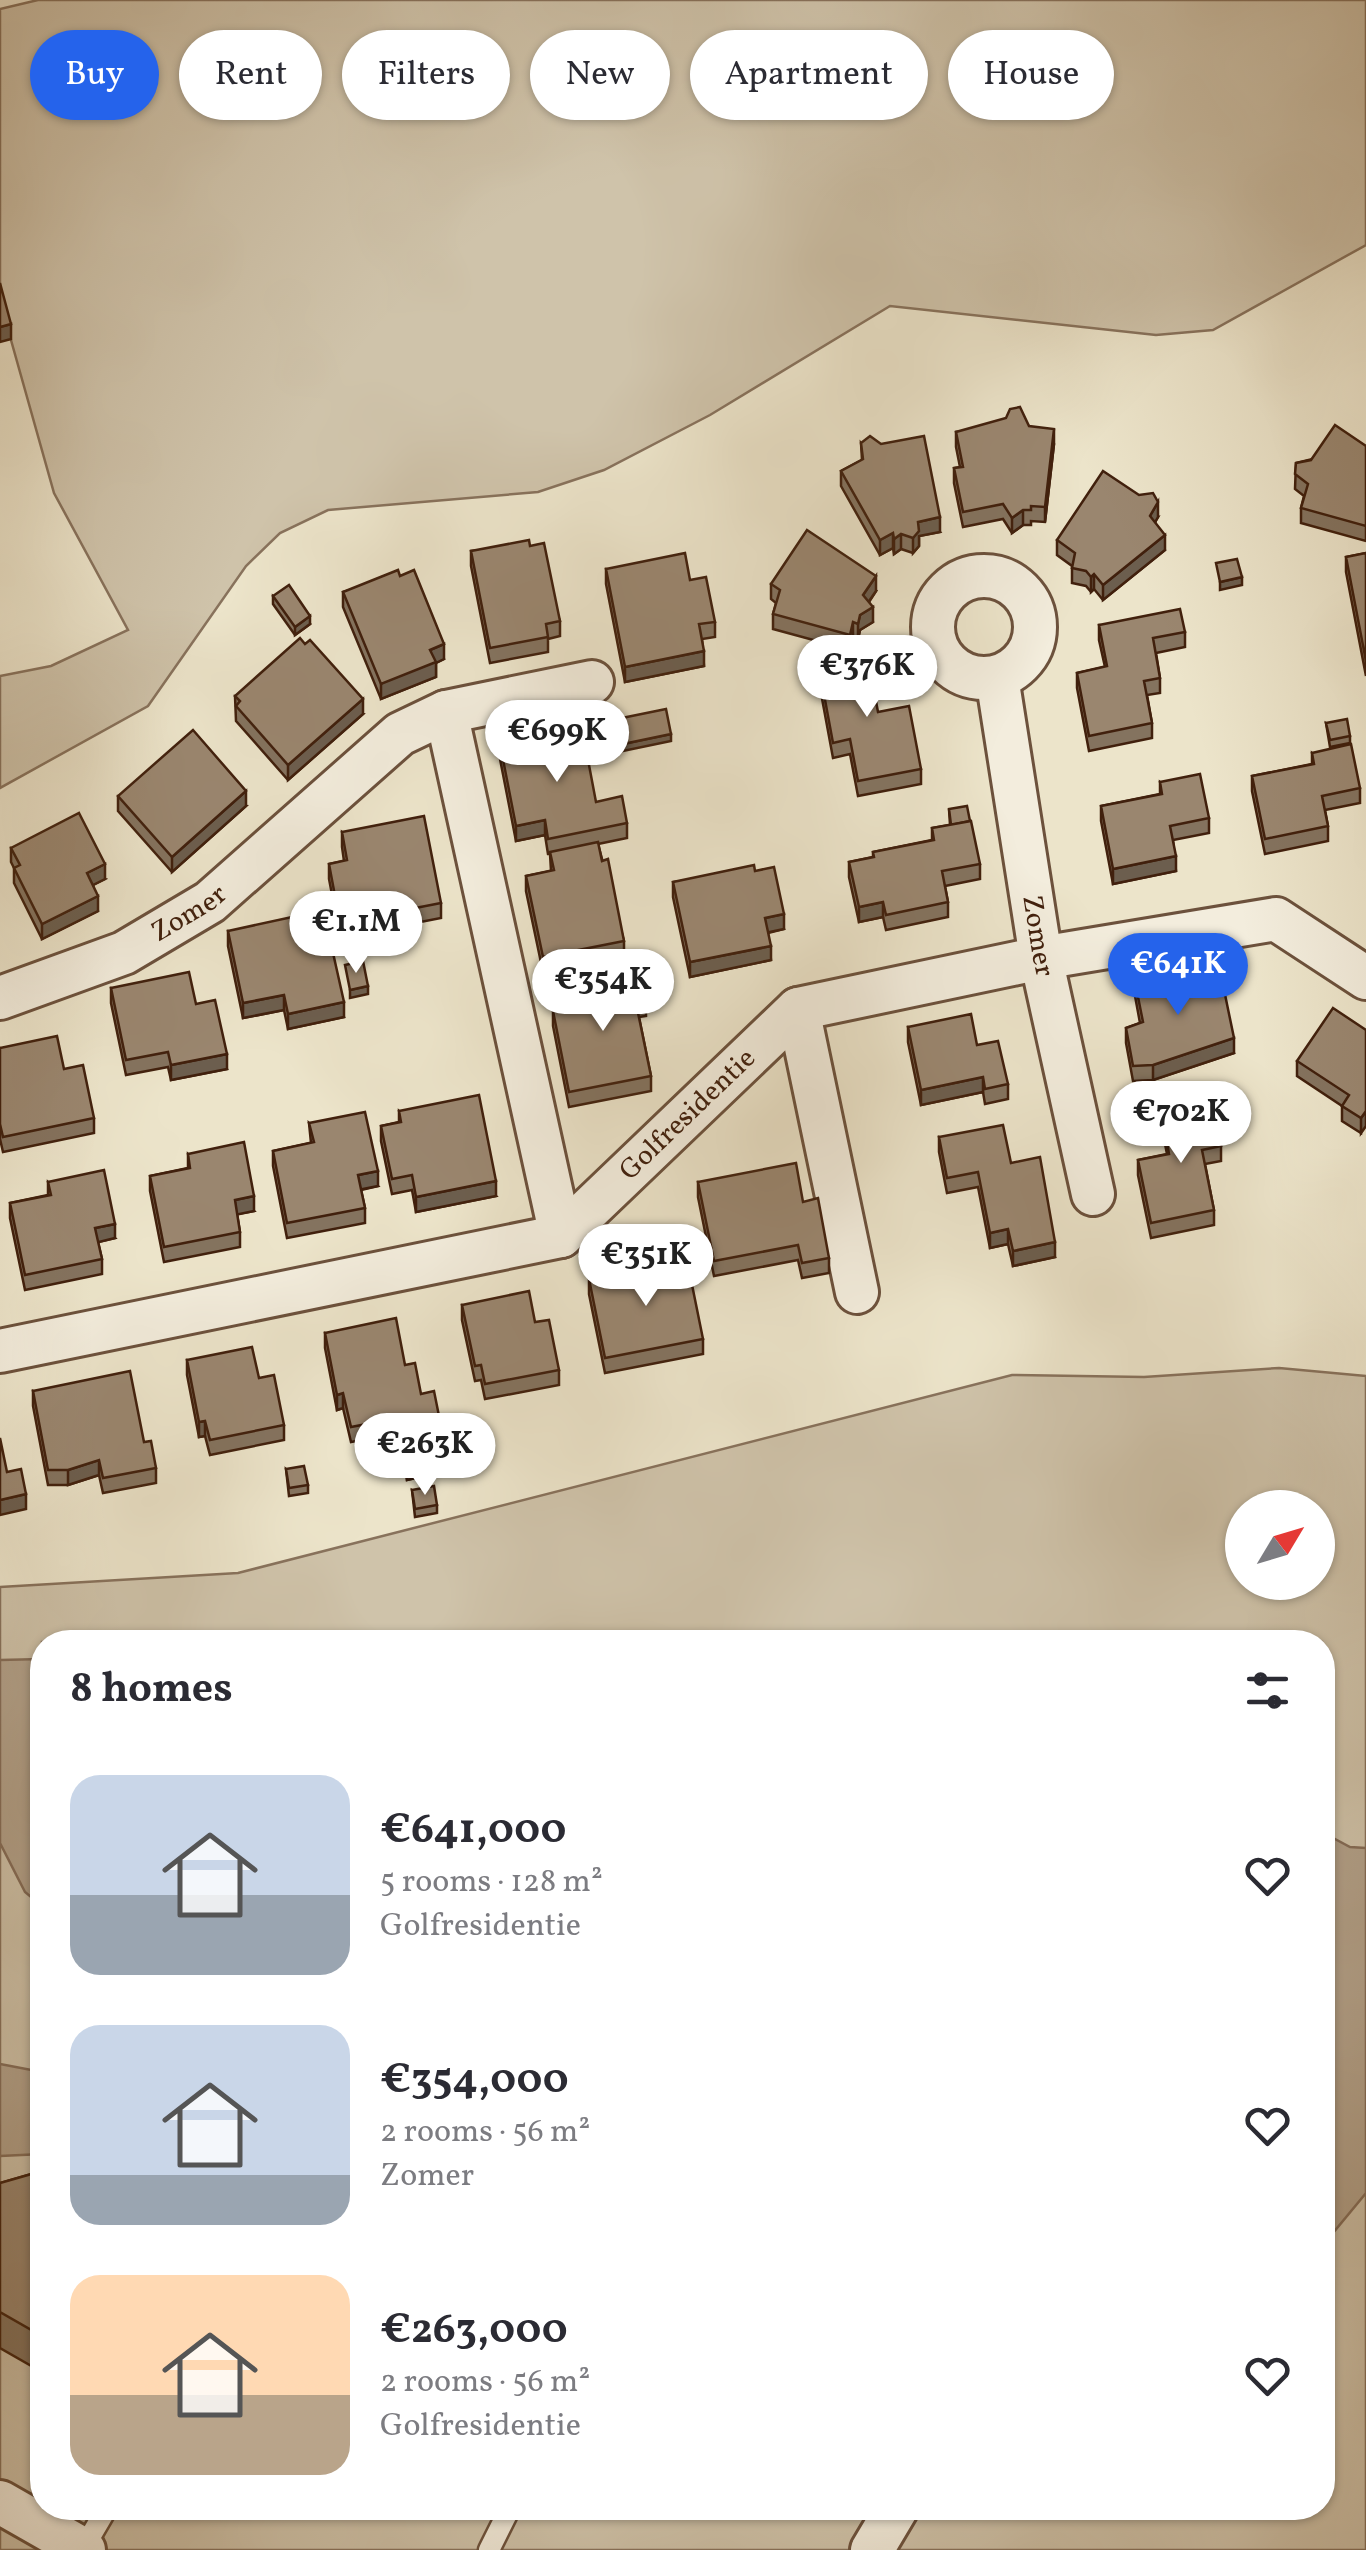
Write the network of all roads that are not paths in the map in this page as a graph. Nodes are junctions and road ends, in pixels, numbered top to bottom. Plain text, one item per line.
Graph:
1 (996, 677) dead end
2 (592, 682) dead end
3 (446, 712) junction
4 (1040, 958) junction
5 (1366, 978) edge
6 (0, 998) edge
7 (798, 1009) junction
8 (1093, 1194) dead end
9 (561, 1236) junction
10 (857, 1292) dead end
11 (0, 1350) edge
12 (0, 2502) edge
13 (30, 2519) edge
14 (32, 2520) edge
15 (100, 2520) edge
16 (504, 2520) edge
17 (890, 2520) edge
18 (84, 2550) edge
19 (489, 2550) edge
20 (872, 2550) edge

1 - 4 street, Zomer
2 - 3 street, Zomer
3 - 6 street, Zomer
3 - 9 street
4 - 5 street
4 - 7 street
4 - 8 street, Zomer
7 - 9 street, Golfresidentie
7 - 10 street
9 - 11 street
12 - 13 street
14 - 18 street
15 - 18 lane
16 - 19 lane
17 - 20 street

